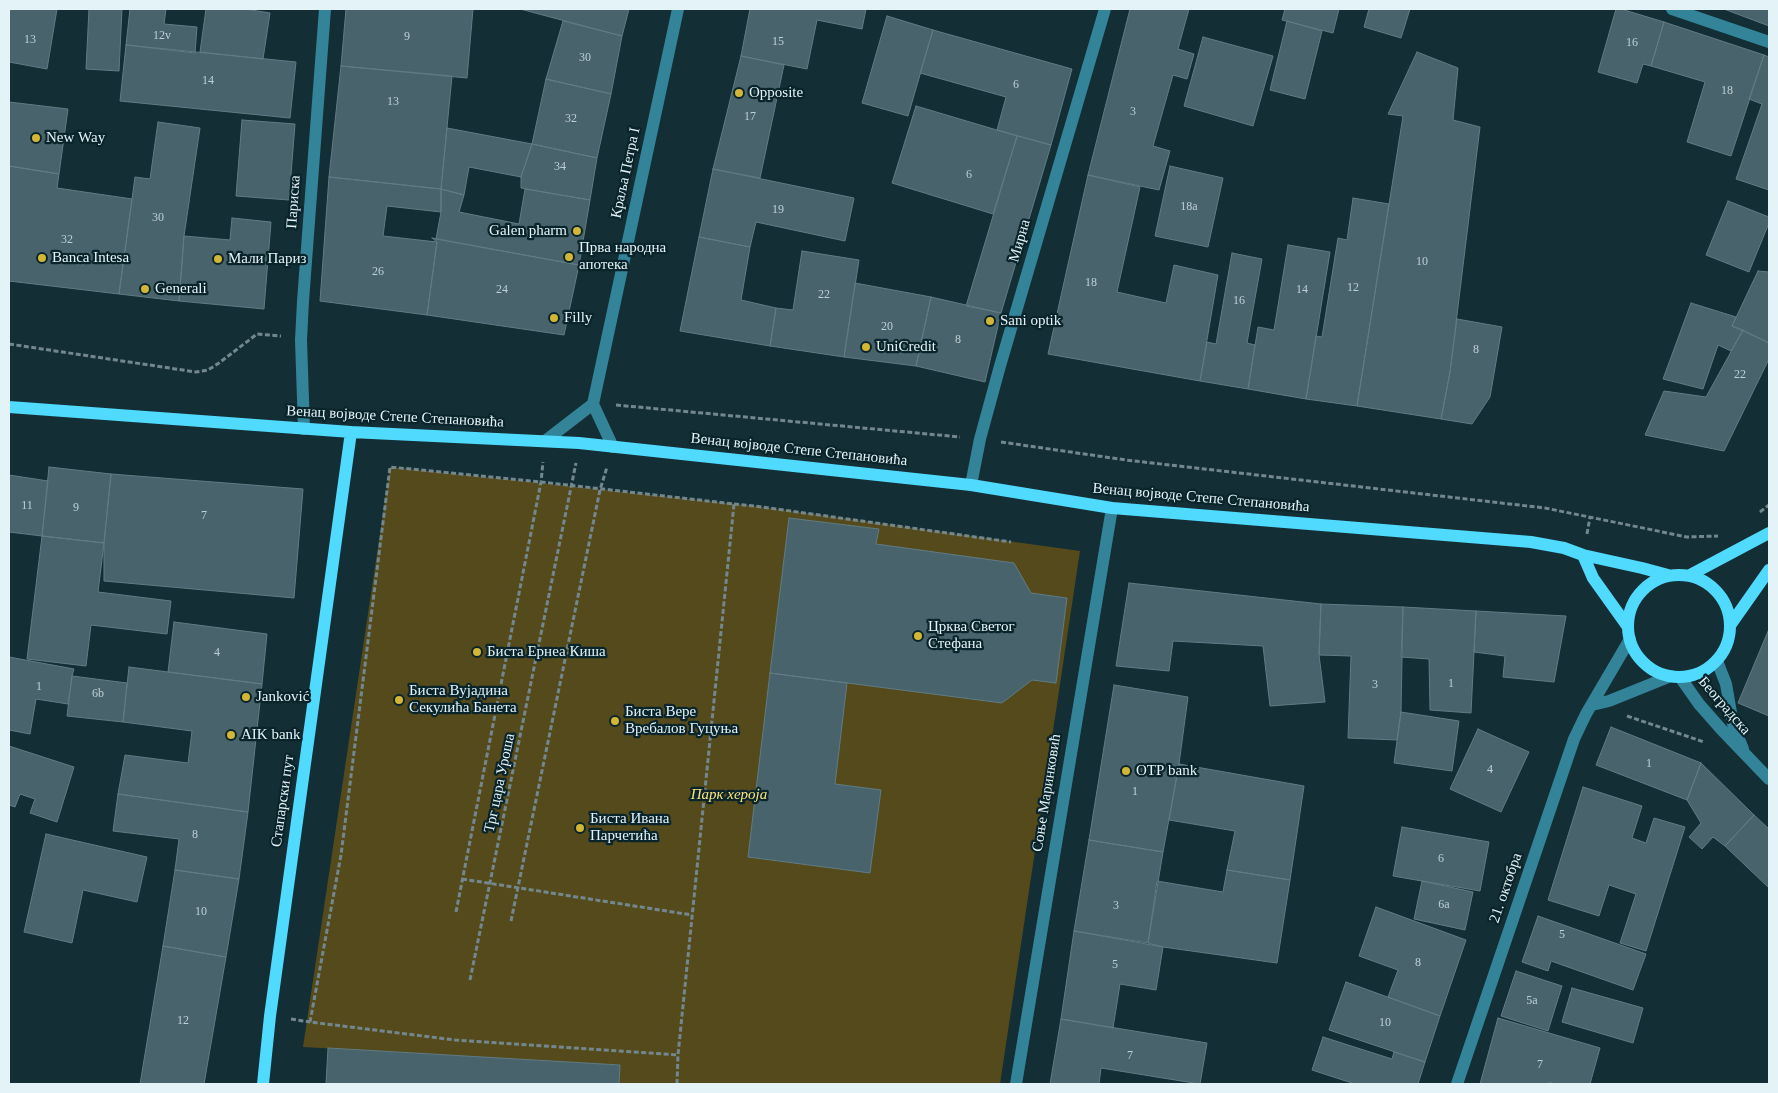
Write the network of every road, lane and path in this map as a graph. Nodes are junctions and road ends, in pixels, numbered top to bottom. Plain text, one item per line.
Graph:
1 (325, 9) edge
2 (678, 9) edge
3 (1105, 9) edge
4 (1672, 9) edge
5 (1769, 42) edge
6 (279, 336) dead end
7 (9, 344) edge
8 (593, 404) junction
9 (9, 407) edge
10 (304, 429) junction
11 (350, 432) junction
12 (980, 439) junction
13 (545, 441) junction
14 (580, 443) junction
15 (613, 447) junction
16 (541, 482) junction
17 (971, 484) junction
18 (572, 486) junction
19 (600, 490) junction
20 (734, 504) junction
21 (1769, 505) edge
22 (1112, 508) junction
23 (1754, 517) dead end
24 (1769, 533) edge
25 (1723, 536) dead end
26 (1011, 542) dead end
27 (1583, 555) junction
28 (1769, 570) edge
29 (1668, 575) junction
30 (1690, 576) junction
31 (1731, 624) junction
32 (1629, 633) junction
33 (1717, 661) junction
34 (1675, 677) junction
35 (1592, 705) junction
36 (1746, 756) junction
37 (1769, 779) edge
38 (462, 879) junction
39 (490, 883) junction
40 (518, 888) junction
41 (456, 912) dead end
42 (692, 915) junction
43 (511, 921) dead end
44 (470, 980) dead end
45 (678, 1055) junction
46 (262, 1084) edge
47 (677, 1084) edge
48 (1016, 1084) edge
49 (1457, 1084) edge

1 - 10 street, Париска
2 - 8 street, Краља Петра I
3 - 12 street, Мирна
4 - 5 street
6 - 7 path
8 - 12 path
8 - 13 street
8 - 15 street
9 - 10 main road, Венац војводе Степе Степановића
10 - 11 main road, Венац војводе Степе Степановића
11 - 13 main road, Венац војводе Степе Степановића
11 - 46 main road, Стапарски пут
12 - 17 street, Мирна
12 - 25 path
13 - 14 main road, Венац војводе Степе Степановића
14 - 15 main road, Венац војводе Степе Степановића
14 - 18 path, Трг цара Уроша
15 - 17 main road, Венац војводе Степе Степановића
16 - 18 path
16 - 38 path
16 - 45 path
17 - 22 main road, Венац војводе Степе Степановића
18 - 19 path
18 - 39 path, Трг цара Уроша
19 - 20 path
19 - 40 path
20 - 26 path
20 - 42 path
21 - 23 path
22 - 27 main road, Венац војводе Степе Степановића
22 - 48 street, Соње Маринковић
24 - 30 main road
27 - 29 main road, Венац војводе Степе Степановића
27 - 32 main road
28 - 31 main road
29 - 30 main road
29 - 32 main road
30 - 31 main road
31 - 33 main road
32 - 34 main road
32 - 35 street, 21. октобра
33 - 34 main road
33 - 36 street, Београдска
34 - 35 street
34 - 36 street, Београдска
35 - 49 street, 21. октобра
36 - 37 street, Београдска
38 - 39 path
38 - 41 path
39 - 40 path
39 - 44 path, Трг цара Уроша
40 - 42 path
40 - 43 path
42 - 45 path
45 - 47 path

